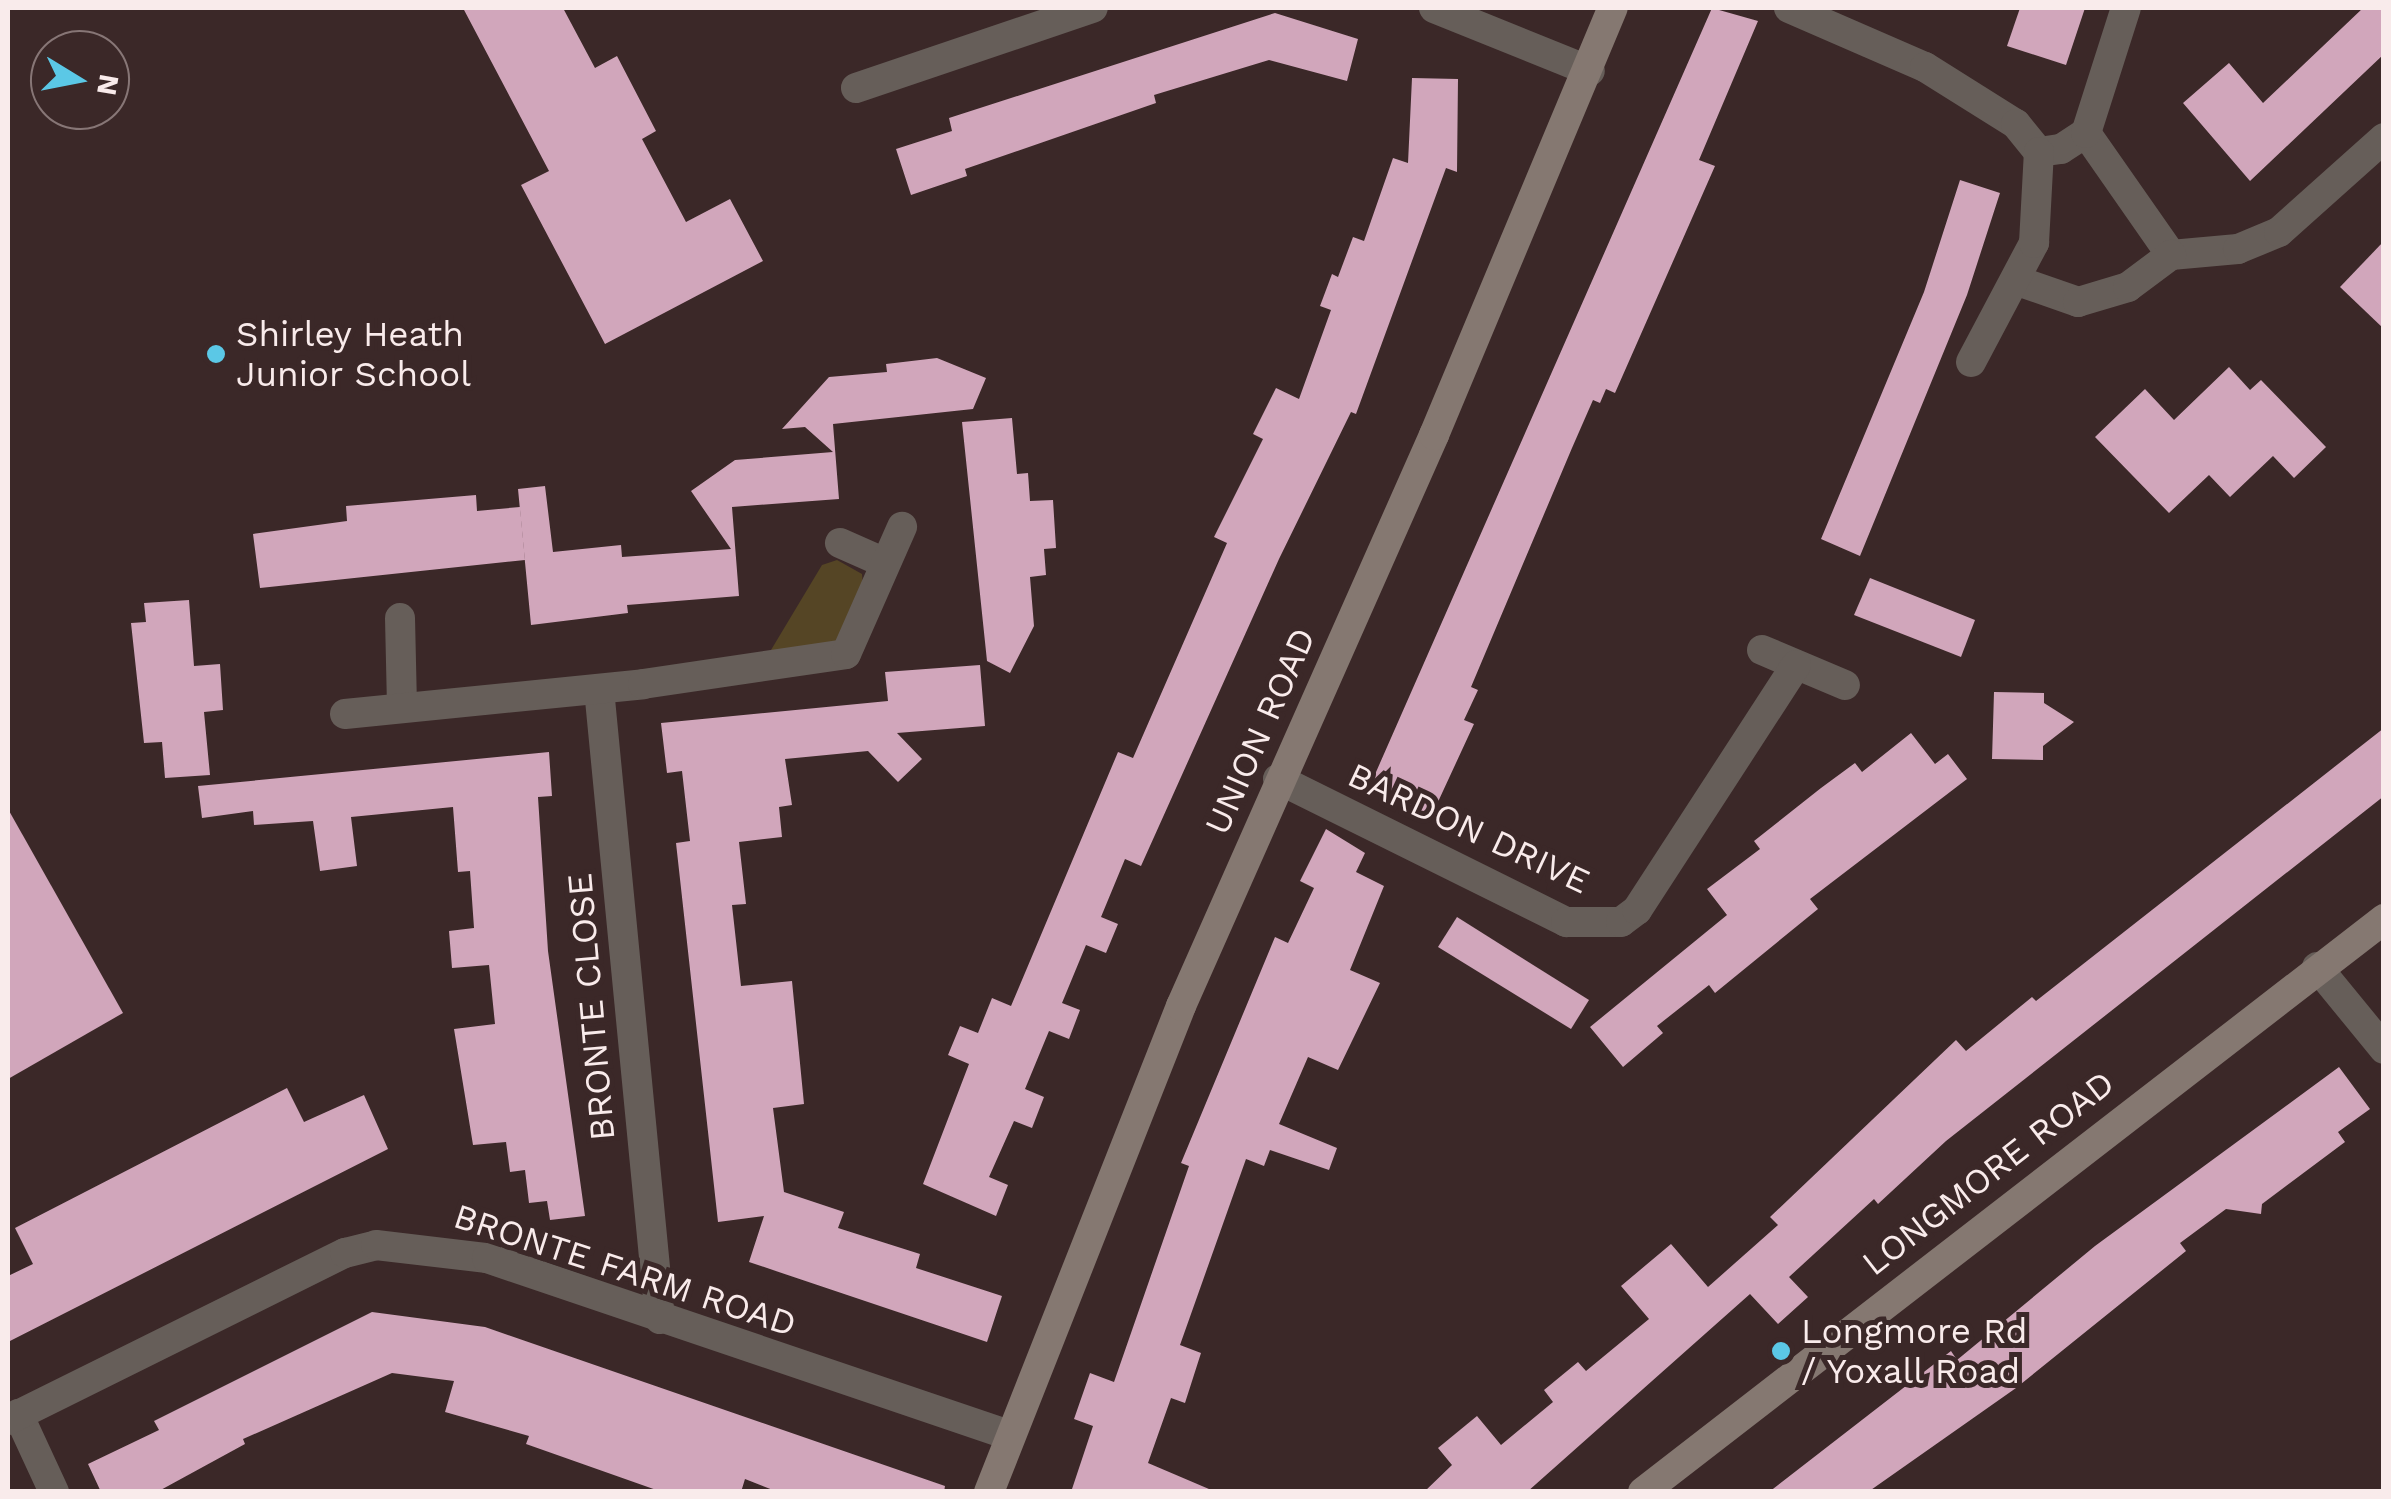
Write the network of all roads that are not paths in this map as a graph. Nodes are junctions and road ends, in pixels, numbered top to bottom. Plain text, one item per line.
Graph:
1 (1092, 8) edge
2 (1434, 8) edge
3 (1613, 8) edge
4 (1789, 8) edge
5 (2126, 8) edge
6 (1590, 70) junction
7 (856, 88) dead end
8 (2086, 132) junction
9 (2384, 138) edge
10 (2039, 152) junction
11 (2171, 256) junction
12 (2015, 280) junction
13 (1971, 362) dead end
14 (902, 527) dead end
15 (840, 543) dead end
16 (883, 562) junction
17 (400, 618) dead end
18 (1762, 650) dead end
19 (1796, 665) junction
20 (1846, 685) dead end
21 (599, 688) junction
22 (402, 705) junction
23 (344, 714) dead end
24 (1278, 779) junction
25 (2384, 919) edge
26 (2317, 967) junction
27 (2384, 1049) edge
28 (660, 1319) junction
29 (13, 1417) edge
30 (1009, 1435) junction
31 (54, 1492) edge
32 (989, 1492) edge
33 (1643, 1492) edge

1 - 7 street
2 - 6 street
3 - 6 street, UNION ROAD
4 - 10 street
5 - 8 street
6 - 24 street, UNION ROAD
8 - 10 street
8 - 11 street
9 - 11 street
10 - 12 street
11 - 12 street
12 - 13 street
14 - 16 street
15 - 16 street
16 - 21 street
17 - 22 street
18 - 19 street
19 - 20 street
19 - 24 street, BARDON DRIVE
21 - 22 street
21 - 28 street, BRONTE CLOSE
22 - 23 street
24 - 30 street, UNION ROAD
25 - 26 street, LONGMORE ROAD
26 - 27 street
26 - 33 street, LONGMORE ROAD
28 - 29 street, BRONTE FARM ROAD
28 - 30 street, BRONTE FARM ROAD
29 - 31 street
30 - 32 street, UNION ROAD

